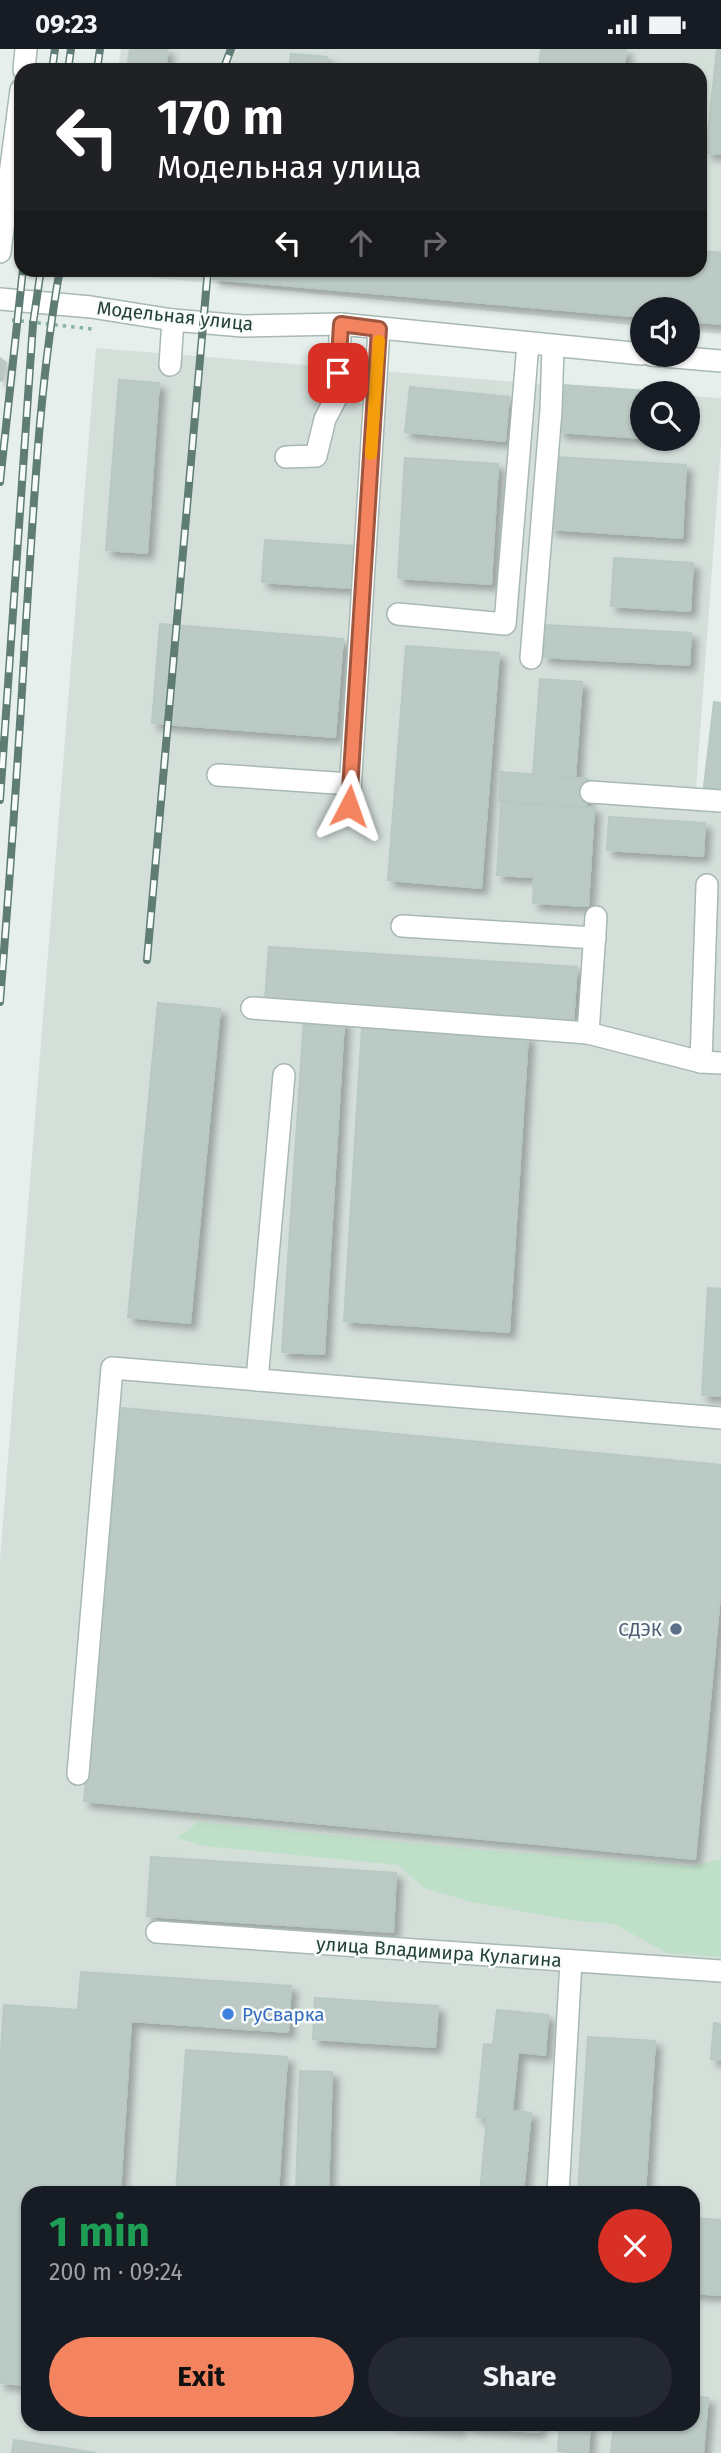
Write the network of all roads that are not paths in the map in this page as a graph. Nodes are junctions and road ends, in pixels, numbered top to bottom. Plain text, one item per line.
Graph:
1 (14, 144) edge
2 (0, 252) edge
3 (0, 299) edge
4 (173, 320) junction
5 (341, 324) junction
6 (379, 329) junction
7 (528, 343) junction
8 (553, 347) junction
9 (630, 354) edge
10 (700, 359) edge
11 (721, 361) edge
12 (170, 365) dead end
13 (286, 457) dead end
14 (398, 614) dead end
15 (531, 658) dead end
16 (218, 775) dead end
17 (350, 784) junction
18 (591, 792) dead end
19 (721, 801) edge
20 (349, 806) dead end
21 (707, 885) dead end
22 (402, 926) dead end
23 (252, 1008) dead end
24 (588, 1033) junction
25 (711, 1063) edge
26 (284, 1075) dead end
27 (257, 1380) junction
28 (721, 1418) edge
29 (78, 1774) dead end
30 (156, 1932) dead end
31 (571, 1961) junction
32 (721, 1971) edge
33 (558, 2186) edge

1 - 2 street
3 - 4 street, Модельная улица
4 - 5 street, Модельная улица
4 - 12 street
5 - 6 street, Модельная улица
5 - 13 street
6 - 7 street, Модельная улица
6 - 17 street
7 - 8 street, Модельная улица
7 - 14 street
8 - 9 street, Модельная улица
8 - 15 street
10 - 11 street
16 - 17 street
17 - 20 street
18 - 19 street
21 - 25 street
22 - 24 street
23 - 24 street
24 - 25 street
26 - 27 street
27 - 28 street
27 - 29 street
30 - 31 street, улица Владимира Кулагина
31 - 32 street, улица Владимира Кулагина
31 - 33 street

